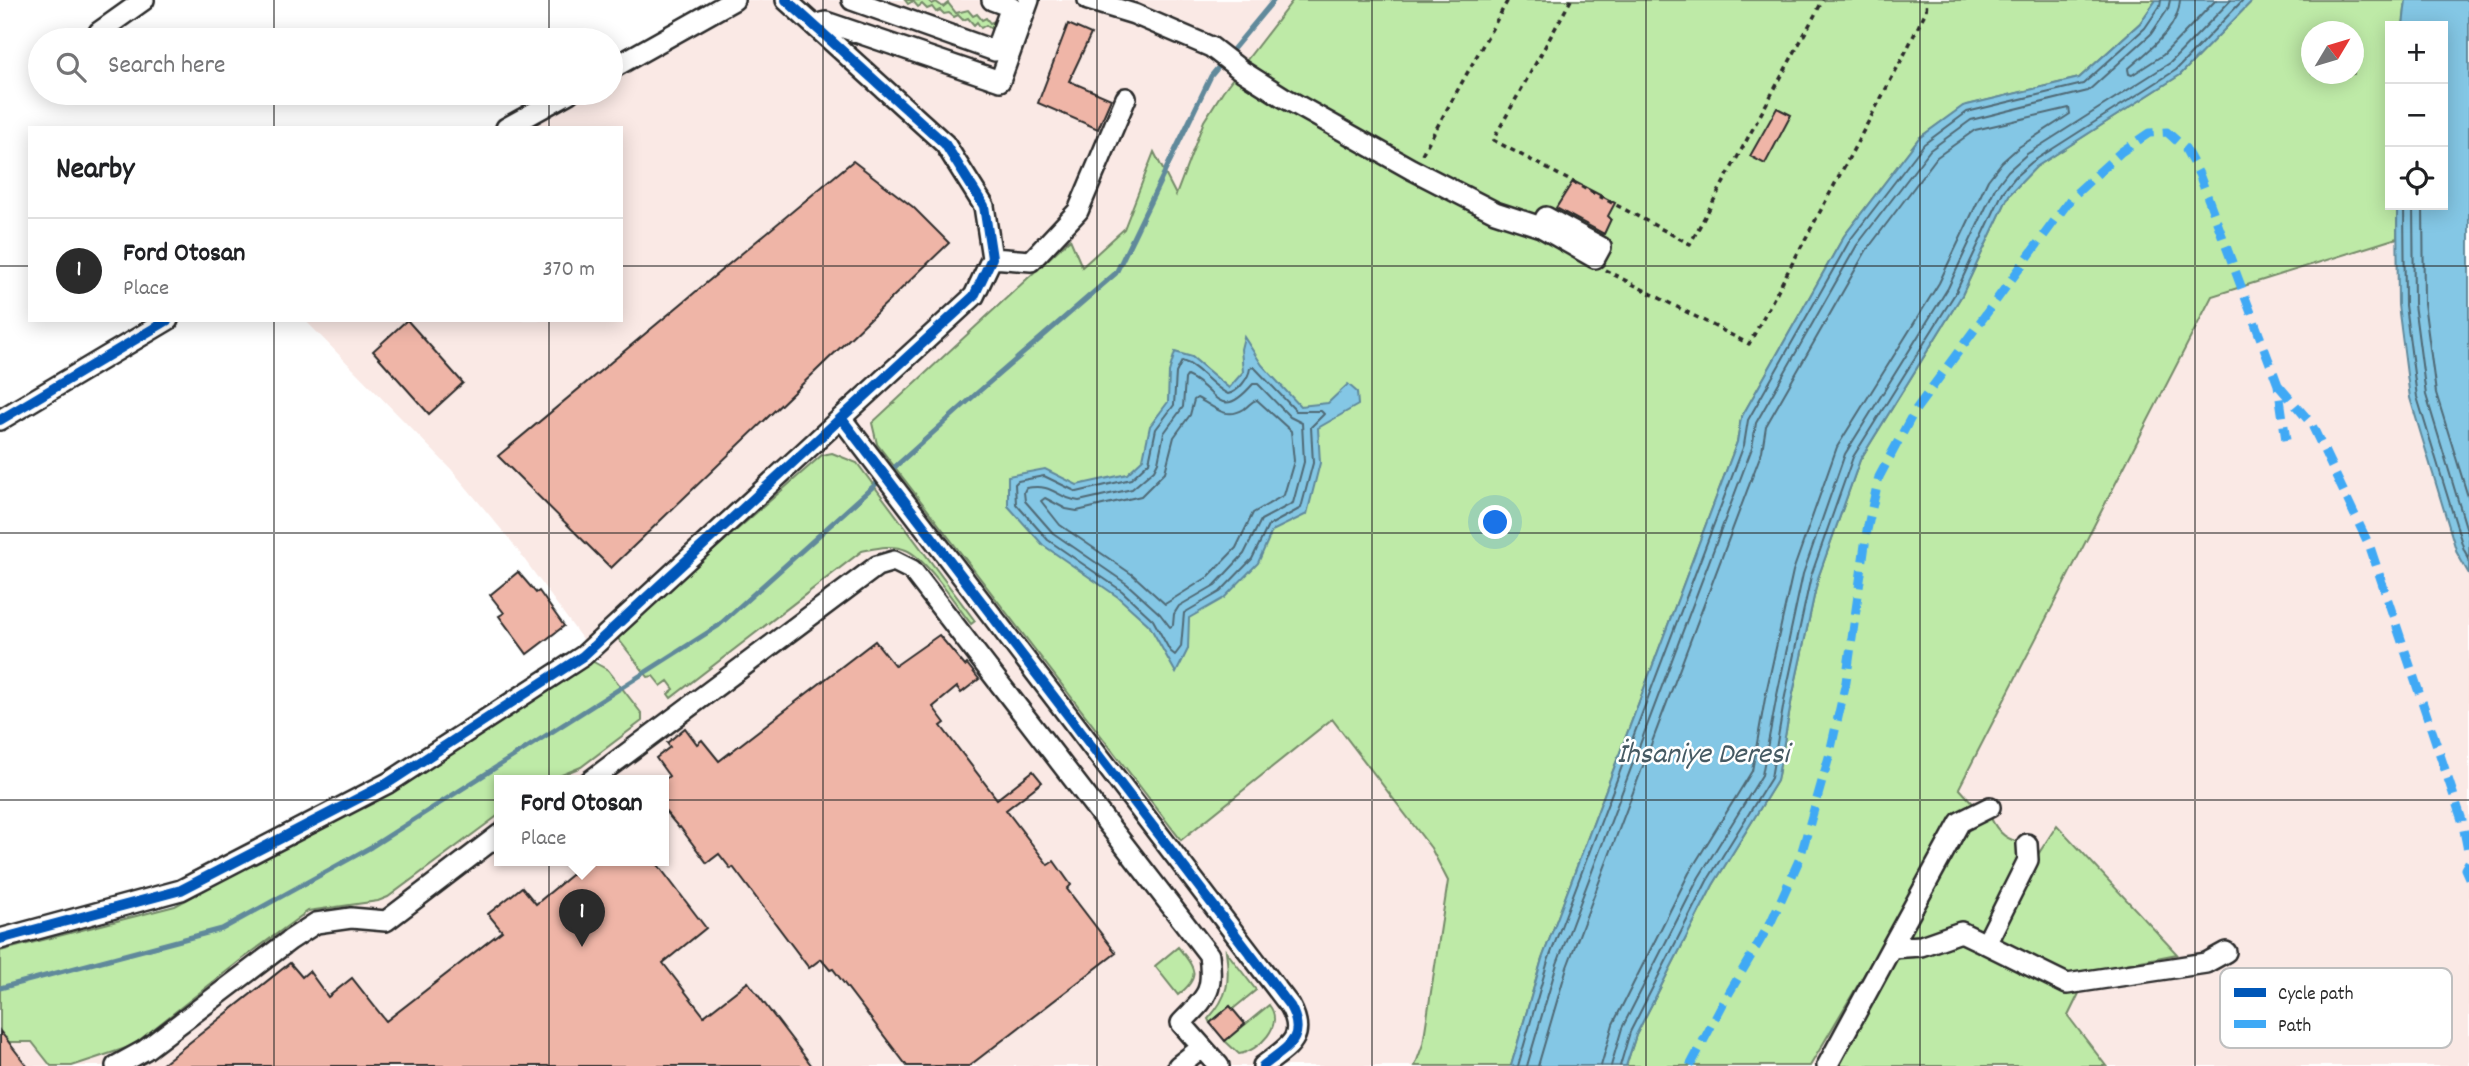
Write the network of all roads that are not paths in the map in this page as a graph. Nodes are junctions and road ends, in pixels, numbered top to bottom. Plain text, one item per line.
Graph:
1 (144, 0) edge
2 (734, 0) edge
3 (786, 0) edge
4 (852, 0) edge
5 (992, 0) edge
6 (1029, 0) edge
7 (1088, 0) edge
8 (814, 25) junction
9 (105, 28) edge
10 (623, 62) edge
11 (1126, 98) dead end
12 (547, 105) edge
13 (510, 126) edge
14 (992, 258) junction
15 (1595, 258) road end
16 (165, 322) edge
17 (841, 418) junction
18 (0, 420) edge
19 (599, 775) edge
20 (1990, 807) dead end
21 (494, 839) edge
22 (2027, 844) dead end
23 (0, 939) edge
24 (1986, 944) junction
25 (1891, 948) junction
26 (2227, 952) dead end
27 (1201, 1048) junction
28 (116, 1066) edge
29 (1178, 1066) edge
30 (1219, 1066) edge
31 (1263, 1066) edge
32 (1827, 1066) edge

1 - 9 street
2 - 10 street
3 - 8 street
4 - 5 street
6 - 8 street
7 - 15 street
8 - 14 street
11 - 14 street
12 - 13 street
14 - 17 street
16 - 18 street
17 - 23 street
17 - 31 street
19 - 27 street
20 - 25 street
21 - 28 street
22 - 24 street
24 - 25 street
24 - 26 street
25 - 32 street
27 - 29 street
27 - 30 street

